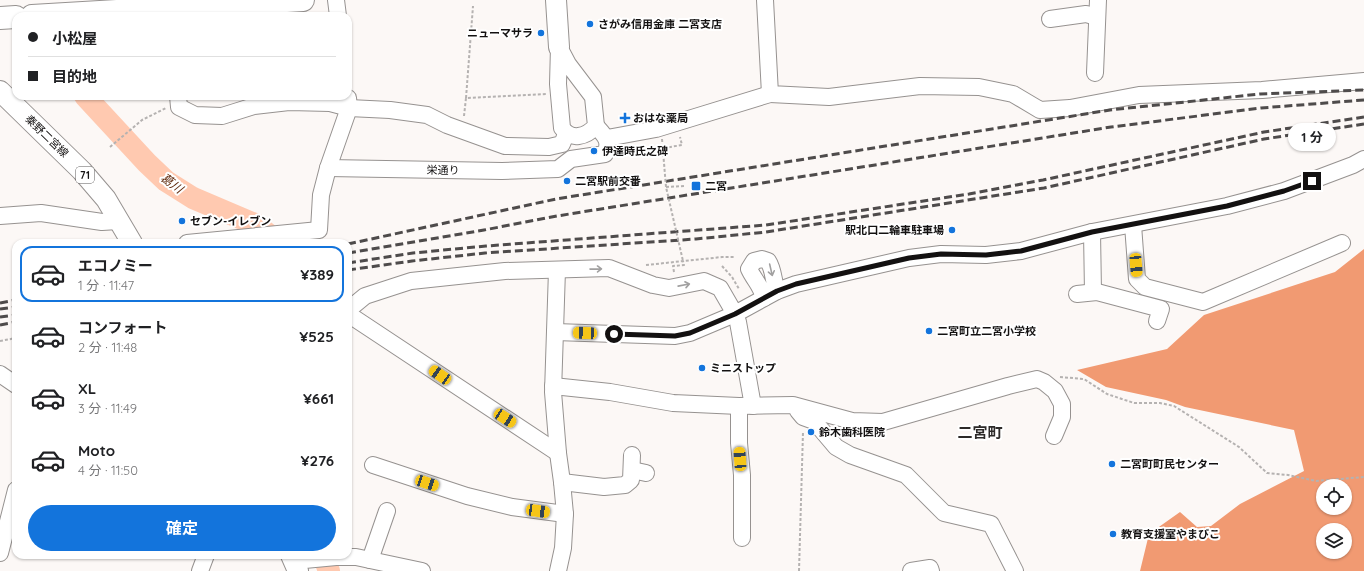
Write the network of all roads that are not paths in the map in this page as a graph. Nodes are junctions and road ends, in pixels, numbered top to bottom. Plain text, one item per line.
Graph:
1 (303, 0) edge
2 (336, 0) edge
3 (556, 0) edge
4 (765, 0) edge
5 (1098, 0) edge
6 (85, 6) edge
7 (53, 12) edge
8 (171, 12) edge
9 (338, 12) edge
10 (12, 17) edge
11 (1097, 17) junction
12 (0, 18) edge
13 (1050, 19) dead end
14 (559, 47) junction
15 (1095, 73) dead end
16 (1364, 81) edge
17 (585, 86) junction
18 (552, 89) junction
19 (0, 91) edge
20 (770, 94) junction
21 (178, 100) edge
22 (349, 102) edge
23 (601, 132) junction
24 (564, 139) junction
25 (571, 159) junction
26 (1364, 159) edge
27 (328, 168) junction
28 (0, 216) edge
29 (118, 221) junction
30 (1133, 225) junction
31 (1092, 232) junction
32 (129, 239) edge
33 (231, 239) edge
34 (1342, 244) dead end
35 (557, 270) junction
36 (352, 307) edge
37 (735, 314) junction
38 (352, 317) edge
39 (1157, 321) dead end
40 (555, 332) junction
41 (0, 374) edge
42 (12, 382) edge
43 (553, 386) junction
44 (793, 405) junction
45 (746, 406) junction
46 (1054, 436) dead end
47 (558, 453) junction
48 (373, 465) dead end
49 (637, 466) dead end
50 (562, 482) junction
51 (12, 506) edge
52 (387, 511) dead end
53 (565, 514) junction
54 (742, 538) dead end
55 (0, 553) edge
56 (352, 557) edge
57 (204, 559) edge
58 (307, 559) edge
59 (293, 560) edge
60 (370, 560) junction
61 (931, 570) edge
62 (200, 571) edge
63 (422, 571) edge
64 (558, 571) edge
65 (911, 571) edge
66 (1015, 571) edge

1 - 8 highway
2 - 9 street
3 - 14 main road
4 - 20 street
5 - 11 street
6 - 7 highway
6 - 8 highway
10 - 12 highway
11 - 13 street
11 - 15 street
14 - 17 street
14 - 18 street
16 - 20 street
17 - 18 street
17 - 23 street
18 - 24 street
19 - 29 main road, 秦野二宮線 / 71
20 - 23 street
21 - 22 street
22 - 24 street
22 - 27 street
23 - 24 street
23 - 25 street
24 - 25 street
25 - 27 street, 栄通り
26 - 30 street
27 - 33 street
28 - 29 street
29 - 32 main road, 秦野二宮線 / 71
30 - 31 street
30 - 34 street
31 - 37 street
31 - 39 street
35 - 36 street
35 -> 37 street
35 - 40 street
37 - 40 street
37 - 45 street
38 - 47 street
40 - 43 street
41 - 42 street
43 - 45 street
43 - 47 street
44 - 45 street
44 - 46 street
44 - 66 street
45 - 54 street
47 - 50 street
48 - 53 street
49 - 50 street
50 - 53 street
51 - 55 street
52 - 60 street
53 - 64 street
56 - 60 street
57 - 62 street
58 - 59 street
60 - 63 street
61 - 65 street

